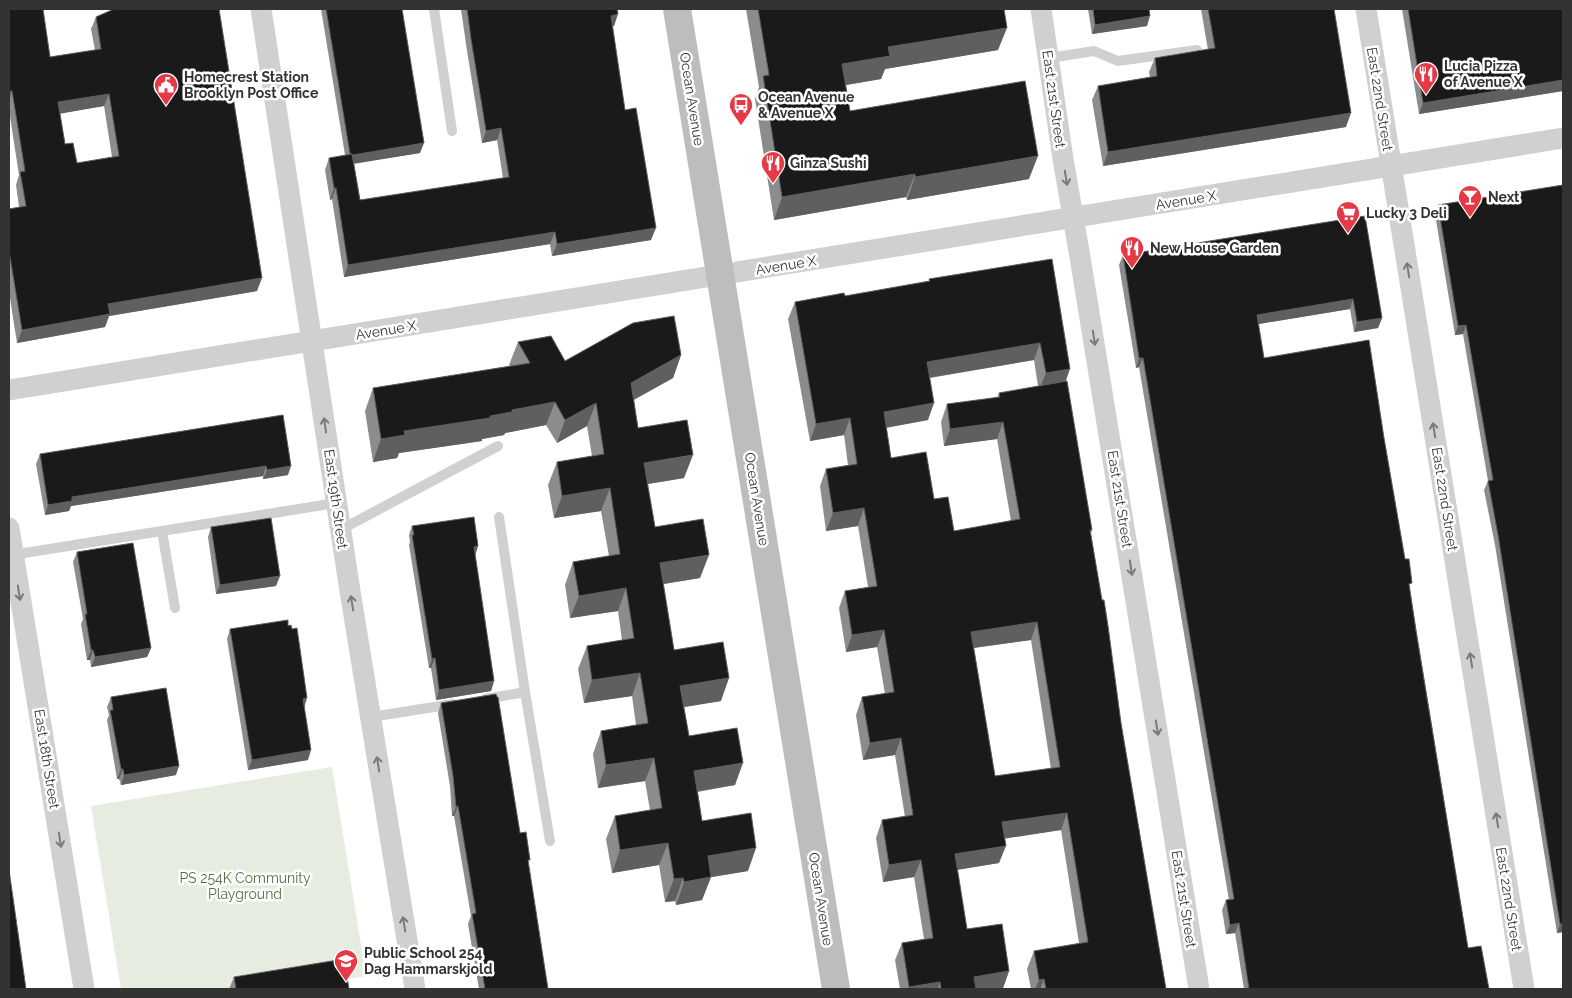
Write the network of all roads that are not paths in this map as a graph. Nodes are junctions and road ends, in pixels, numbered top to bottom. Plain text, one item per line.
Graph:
1 (261, 9) edge
2 (434, 9) edge
3 (677, 9) edge
4 (1041, 9) edge
5 (1366, 9) edge
6 (1197, 50) edge
7 (1049, 58) junction
8 (452, 131) dead end
9 (1563, 138) edge
10 (1391, 167) junction
11 (1073, 218) junction
12 (721, 276) junction
13 (312, 342) junction
14 (9, 390) edge
15 (498, 446) edge
16 (336, 503) junction
17 (499, 517) dead end
18 (9, 528) edge
19 (340, 530) junction
20 (162, 531) junction
21 (11, 555) edge
22 (175, 608) dead end
23 (525, 692) junction
24 (370, 717) junction
25 (550, 841) dead end
26 (84, 989) edge
27 (415, 989) edge
28 (836, 989) edge
29 (1199, 989) edge
30 (1524, 989) edge

1 - 13 street, East 19th Street
2 - 8 lane
3 - 12 main road, Ocean Avenue
4 - 7 street, East 21st Street
5 - 10 street, East 22nd Street
6 - 7 lane
7 -> 11 street, East 21st Street
9 - 10 street, Avenue X
10 - 11 street, Avenue X
30 -> 10 street, East 22nd Street
11 - 12 street, Avenue X
11 -> 29 street, East 21st Street
12 - 13 street, Avenue X
12 - 28 main road, Ocean Avenue
13 - 14 street, Avenue X
16 -> 13 street, East 19th Street
15 - 19 lane
16 - 19 street, East 19th Street
16 - 20 lane
17 - 23 lane
18 - 21 street, East 18th Street
24 -> 19 street, East 19th Street
20 - 21 lane
20 - 22 lane
21 -> 26 street, East 18th Street
23 - 24 lane
23 - 25 lane
27 -> 24 street, East 19th Street

